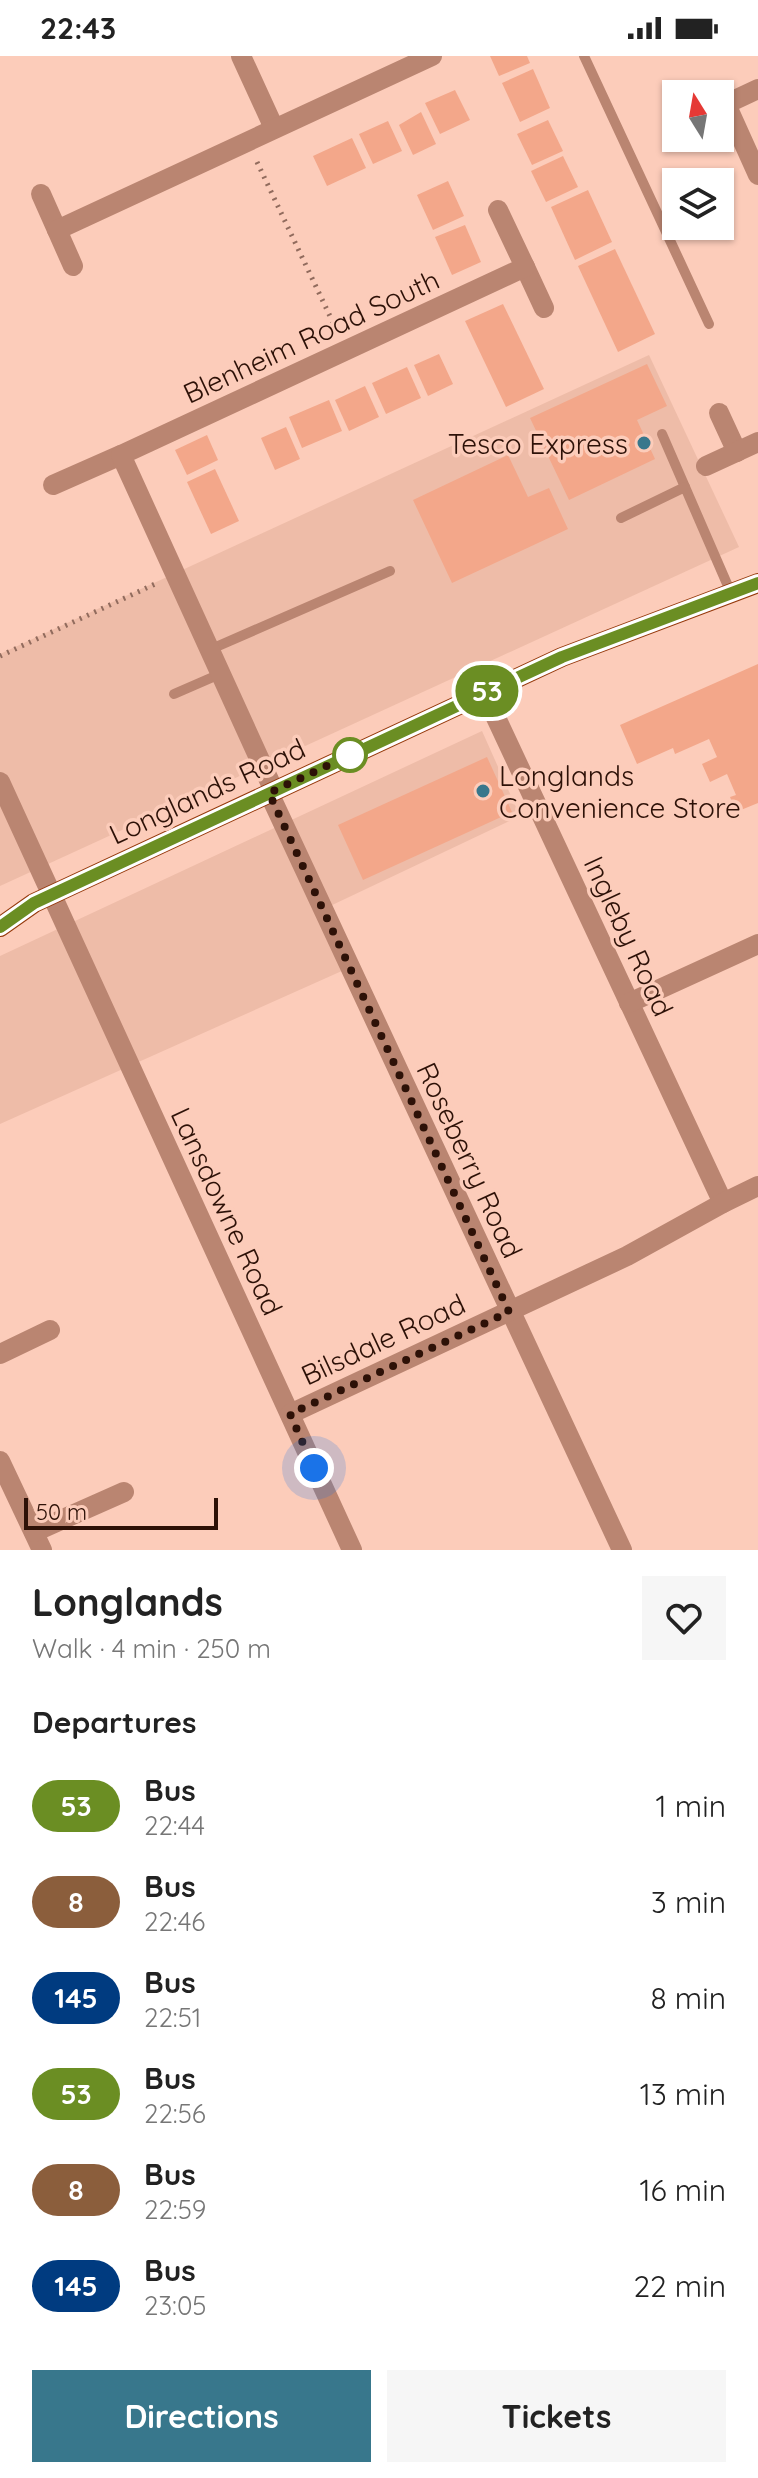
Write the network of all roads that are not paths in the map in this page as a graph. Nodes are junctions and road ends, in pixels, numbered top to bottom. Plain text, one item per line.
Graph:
1 (241, 56) edge
2 (432, 56) edge
3 (584, 56) edge
4 (400, 63) edge
5 (758, 89) edge
6 (274, 128) junction
7 (758, 175) edge
8 (41, 194) dead end
9 (498, 210) dead end
10 (57, 230) junction
11 (73, 266) dead end
12 (525, 267) junction
13 (544, 308) dead end
14 (709, 324) dead end
15 (719, 413) dead end
16 (662, 434) dead end
17 (758, 442) edge
18 (737, 452) junction
19 (121, 455) junction
20 (706, 466) dead end
21 (53, 485) dead end
22 (685, 487) junction
23 (621, 518) dead end
24 (390, 571) dead end
25 (758, 583) edge
26 (731, 593) junction
27 (209, 650) junction
28 (220, 674) junction
29 (484, 692) junction
30 (174, 694) dead end
31 (0, 782) edge
32 (271, 792) junction
33 (42, 899) junction
34 (0, 908) edge
35 (0, 927) edge
36 (758, 944) edge
37 (629, 1003) junction
38 (758, 1186) edge
39 (723, 1203) junction
40 (509, 1312) junction
41 (50, 1330) dead end
42 (0, 1354) edge
43 (290, 1414) junction
44 (0, 1461) edge
45 (124, 1492) dead end
46 (38, 1541) edge
47 (352, 1550) edge
48 (622, 1550) edge

1 - 6 street
2 - 4 street
3 - 14 lane
4 - 6 street
5 - 7 street
6 - 10 street
8 - 10 street
9 - 12 street
10 - 11 street
12 - 13 street
12 - 19 street, Blenheim Road South
15 - 18 street
16 - 22 lane
17 - 18 street
18 - 20 street
19 - 21 street, Blenheim Road South
19 - 27 street
22 - 23 lane
22 - 26 lane
24 - 27 lane
25 - 26 main road, Longlands Road
26 - 29 main road, Longlands Road
27 - 28 street
28 - 30 lane
28 - 32 street
29 - 32 main road, Longlands Road
29 - 37 street, Ingleby Road
31 - 33 street, Lansdowne Road
32 - 33 main road, Longlands Road
32 - 40 street, Roseberry Road
33 - 34 main road, Longlands Road
33 - 35 main road, Longlands Road
33 - 43 street, Lansdowne Road
36 - 37 street
37 - 39 street, Ingleby Road
38 - 39 street, Bilsdale Road
39 - 40 street, Bilsdale Road
40 - 43 street, Bilsdale Road
40 - 48 street, Roseberry Road
41 - 42 street
43 - 47 street, Lansdowne Road
44 - 46 street
45 - 46 street

